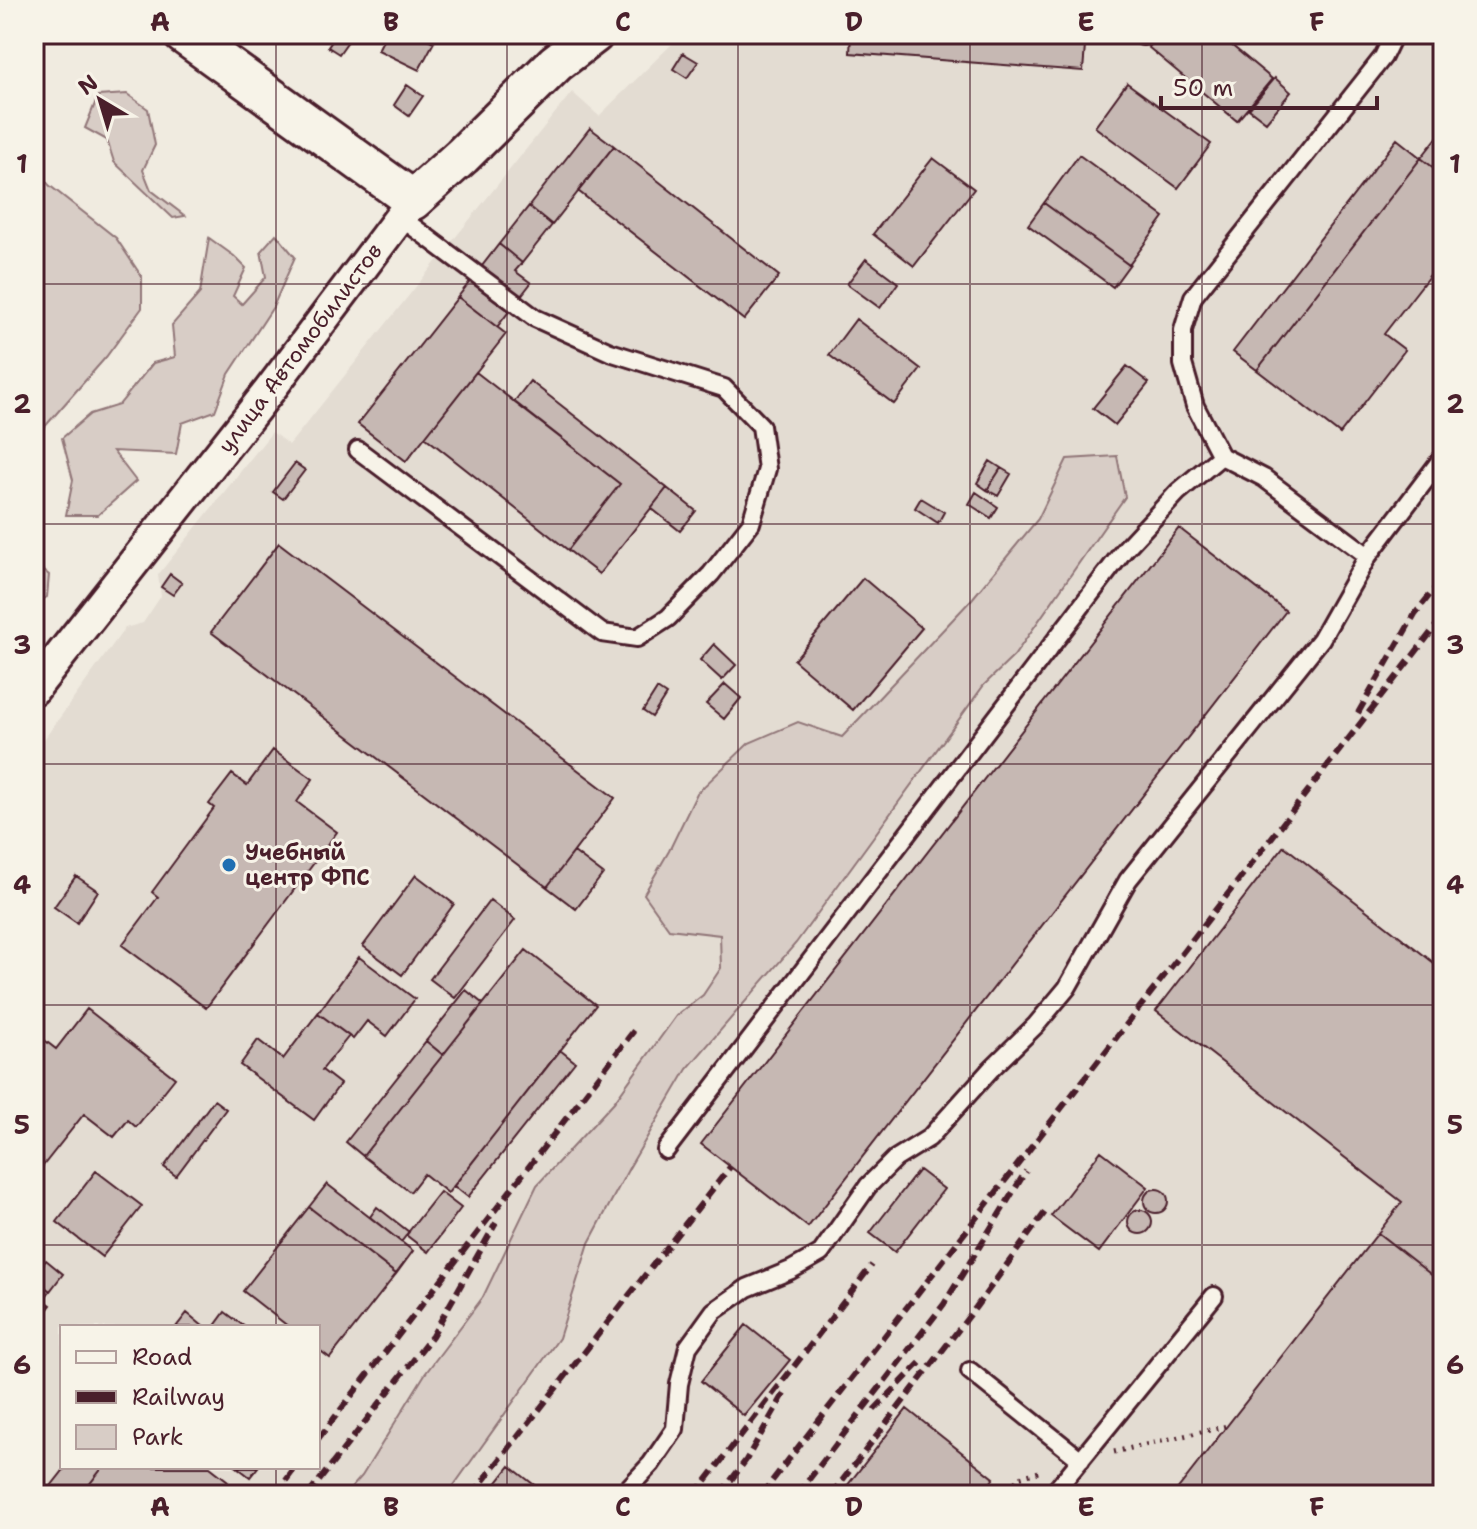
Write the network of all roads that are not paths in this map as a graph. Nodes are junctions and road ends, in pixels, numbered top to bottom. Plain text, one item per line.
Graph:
1 (183, 34) edge
2 (594, 34) edge
3 (1394, 34) edge
4 (407, 209) junction
5 (358, 450) dead end
6 (1221, 456) junction
7 (1443, 457) edge
8 (1368, 556) junction
9 (34, 689) edge
10 (666, 1150) dead end
11 (1214, 1296) dead end
12 (970, 1371) dead end
13 (1081, 1460) junction
14 (622, 1495) edge
15 (1052, 1495) edge

1 - 4 street
2 - 4 street, улица Автомобилистов
3 - 6 lane
4 - 5 lane
4 - 9 street, улица Автомобилистов
6 - 8 lane
6 - 10 lane
7 - 8 lane
8 - 14 lane
11 - 13 lane
12 - 13 lane
13 - 15 lane

